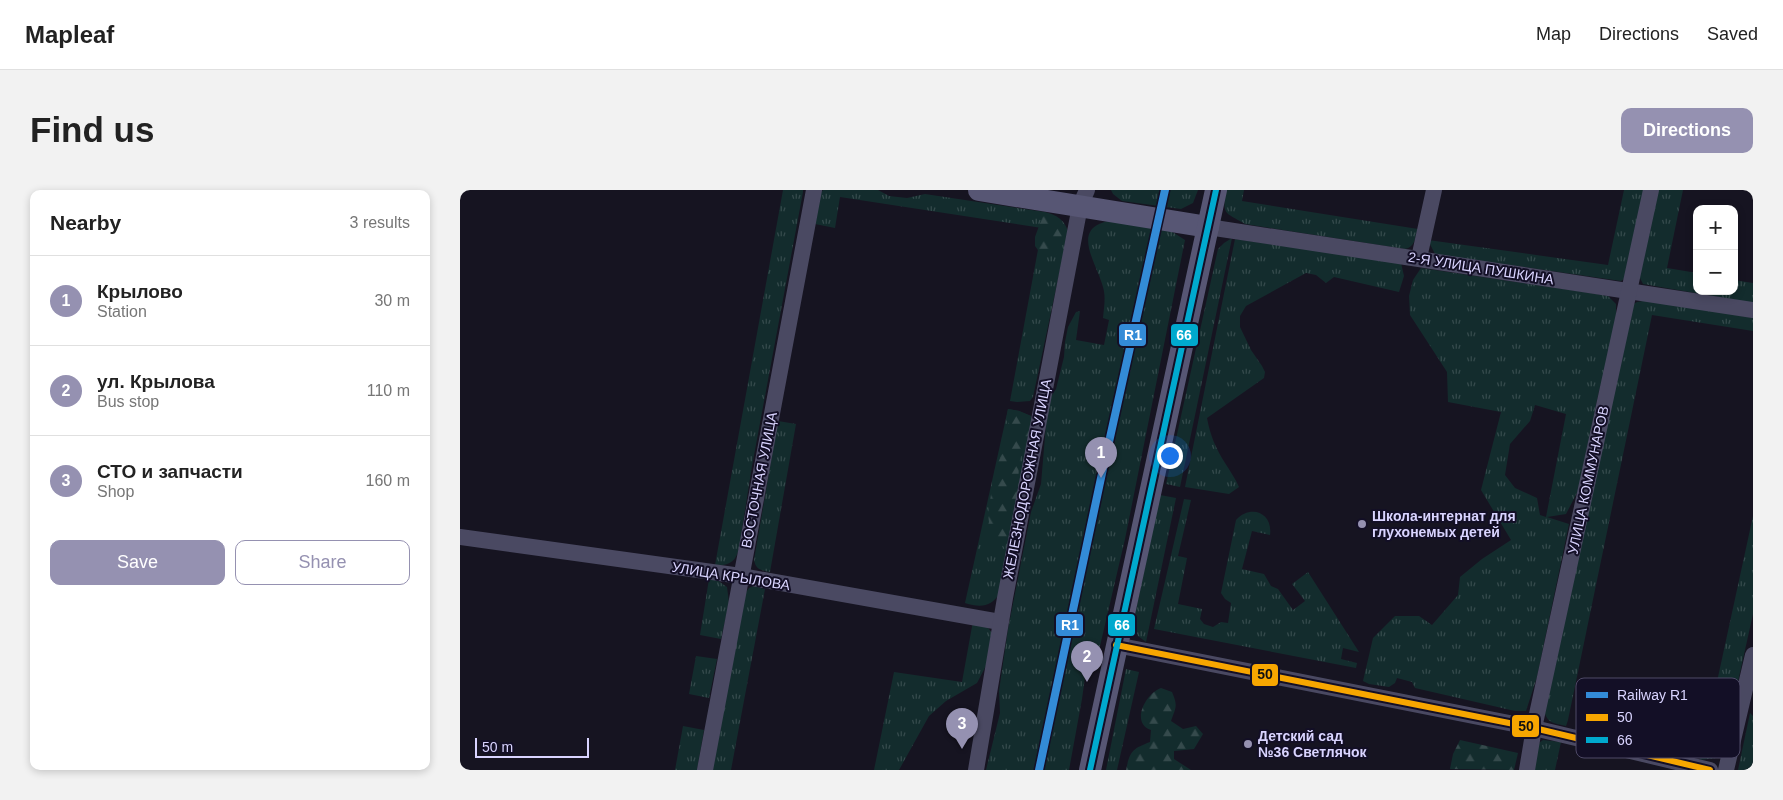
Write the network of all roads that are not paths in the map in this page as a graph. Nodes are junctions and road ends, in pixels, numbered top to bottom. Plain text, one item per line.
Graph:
1 (814, 190) edge
2 (979, 190) edge
3 (1216, 190) edge
4 (1434, 190) edge
5 (1651, 190) edge
6 (1084, 198) edge
7 (1208, 227) junction
8 (1419, 258) junction
9 (1628, 291) junction
10 (1753, 310) edge
11 (460, 537) edge
12 (741, 576) junction
13 (1000, 622) junction
14 (1116, 645) junction
15 (1753, 655) edge
16 (1740, 710) edge
17 (1534, 728) junction
18 (1576, 738) edge
19 (1660, 758) edge
20 (705, 770) edge
21 (976, 770) edge
22 (1090, 770) edge
23 (1527, 770) edge
24 (1710, 770) edge

1 - 12 street, ВОСТОЧНАЯ УЛИЦА
2 - 6 main road
3 - 7 main road
4 - 8 street
5 - 9 street, УЛИЦА КОММУНАРОВ
6 - 7 main road
6 - 13 street, ЖЕЛЕЗНОДОРОЖНАЯ УЛИЦА
7 - 8 street, 2-Я УЛИЦА ПУШКИНА
7 - 14 main road
8 - 9 street, 2-Я УЛИЦА ПУШКИНА
9 - 10 street, 2-Я УЛИЦА ПУШКИНА
9 - 17 street, УЛИЦА КОММУНАРОВ
11 - 12 street, УЛИЦА КРЫЛОВА
12 - 13 street, УЛИЦА КРЫЛОВА
12 - 20 street, ВОСТОЧНАЯ УЛИЦА
13 - 21 street, ЖЕЛЕЗНОДОРОЖНАЯ УЛИЦА
14 - 17 street
14 - 22 main road
15 - 16 street
17 - 18 street
17 - 23 street, УЛИЦА КОММУНАРОВ
19 - 24 street

